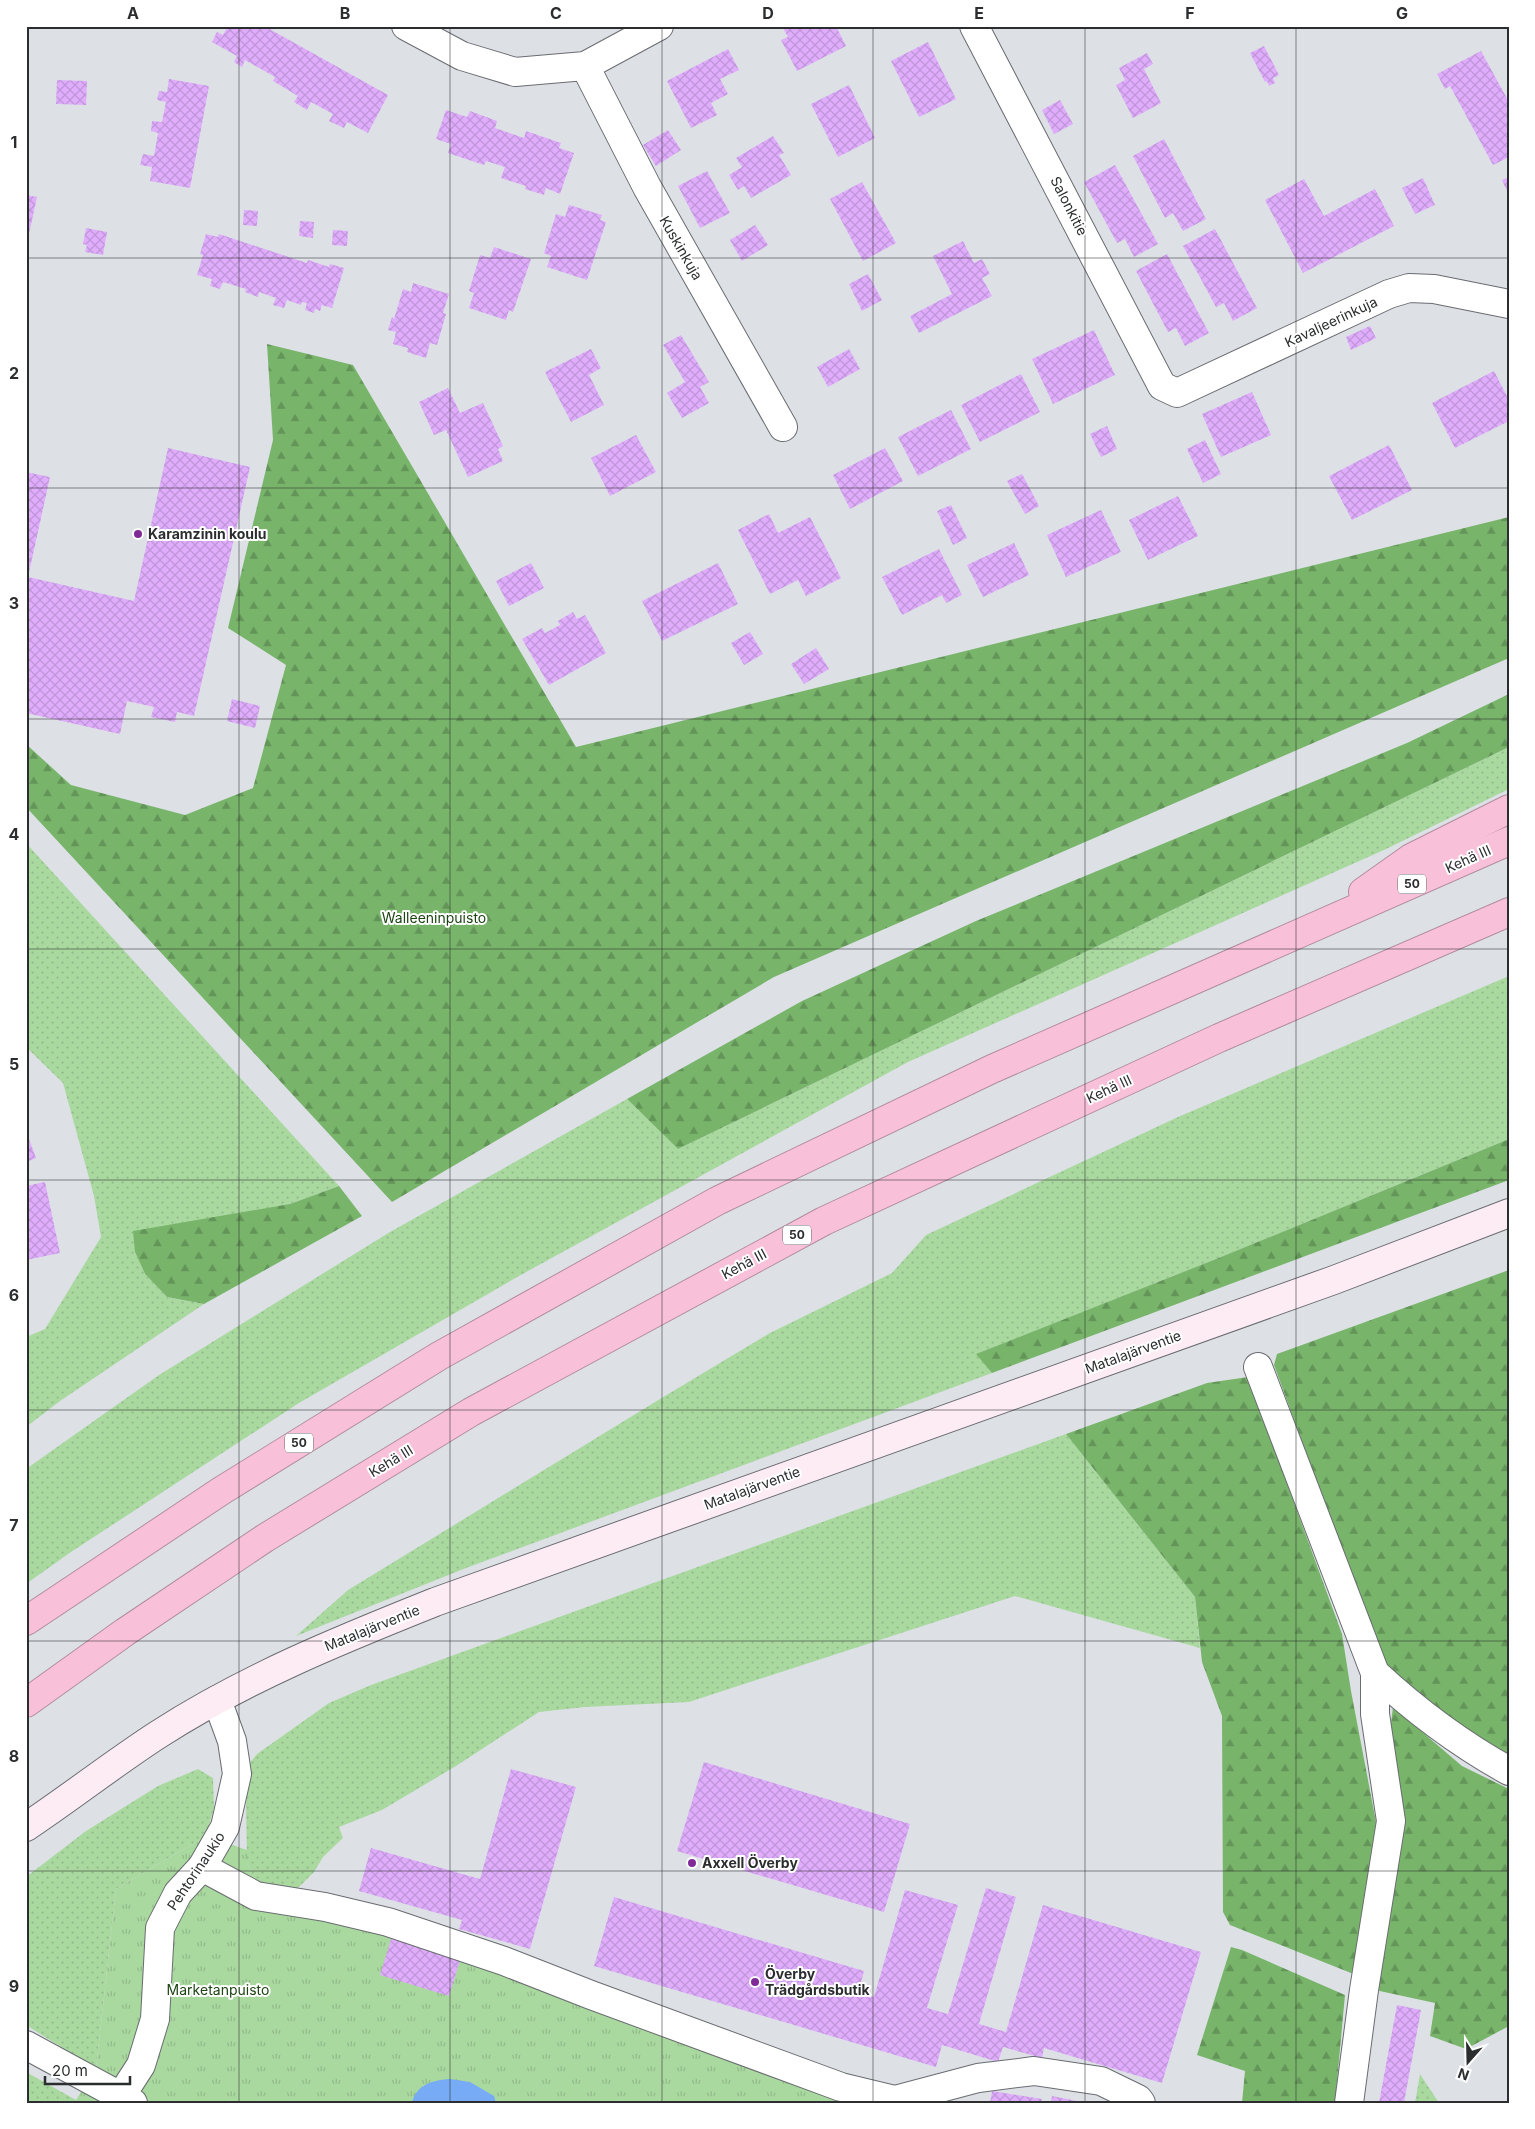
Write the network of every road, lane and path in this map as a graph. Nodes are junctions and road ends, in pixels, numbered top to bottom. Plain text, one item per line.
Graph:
1 (406, 26) edge
2 (659, 26) edge
3 (974, 26) edge
4 (585, 66) junction
5 (1509, 304) edge
6 (1162, 386) joint
7 (783, 428) dead end
8 (1509, 809) edge
9 (1509, 841) edge
10 (1509, 912) edge
11 (1314, 926) junction
12 (1509, 1213) edge
13 (1258, 1367) dead end
14 (26, 1621) edge
15 (1375, 1673) junction
16 (217, 1700) junction
17 (26, 1703) edge
18 (1509, 1771) edge
19 (26, 1827) edge
20 (202, 1867) junction
21 (26, 2044) edge
22 (837, 2095) edge
23 (127, 2099) edge
24 (1141, 2103) edge
25 (1349, 2103) edge

1 - 4 street
2 - 4 street
3 - 6 street, Salonkitie
4 - 7 street, Kuskinkuja
5 - 6 street, Kavaljeerinkuja
8 - 11 highway
9 - 11 highway, Kehä III / 50
10 - 17 highway, Kehä III / 50
11 - 14 highway, Kehä III / 50
12 - 16 main road, Matalajärventie
13 - 15 street
15 - 18 street
15 - 25 street
16 - 19 main road, Matalajärventie
16 - 20 street, Pehtorinaukio
20 - 22 street
20 - 23 street, Pehtorinaukio
21 - 23 street
22 - 24 street

